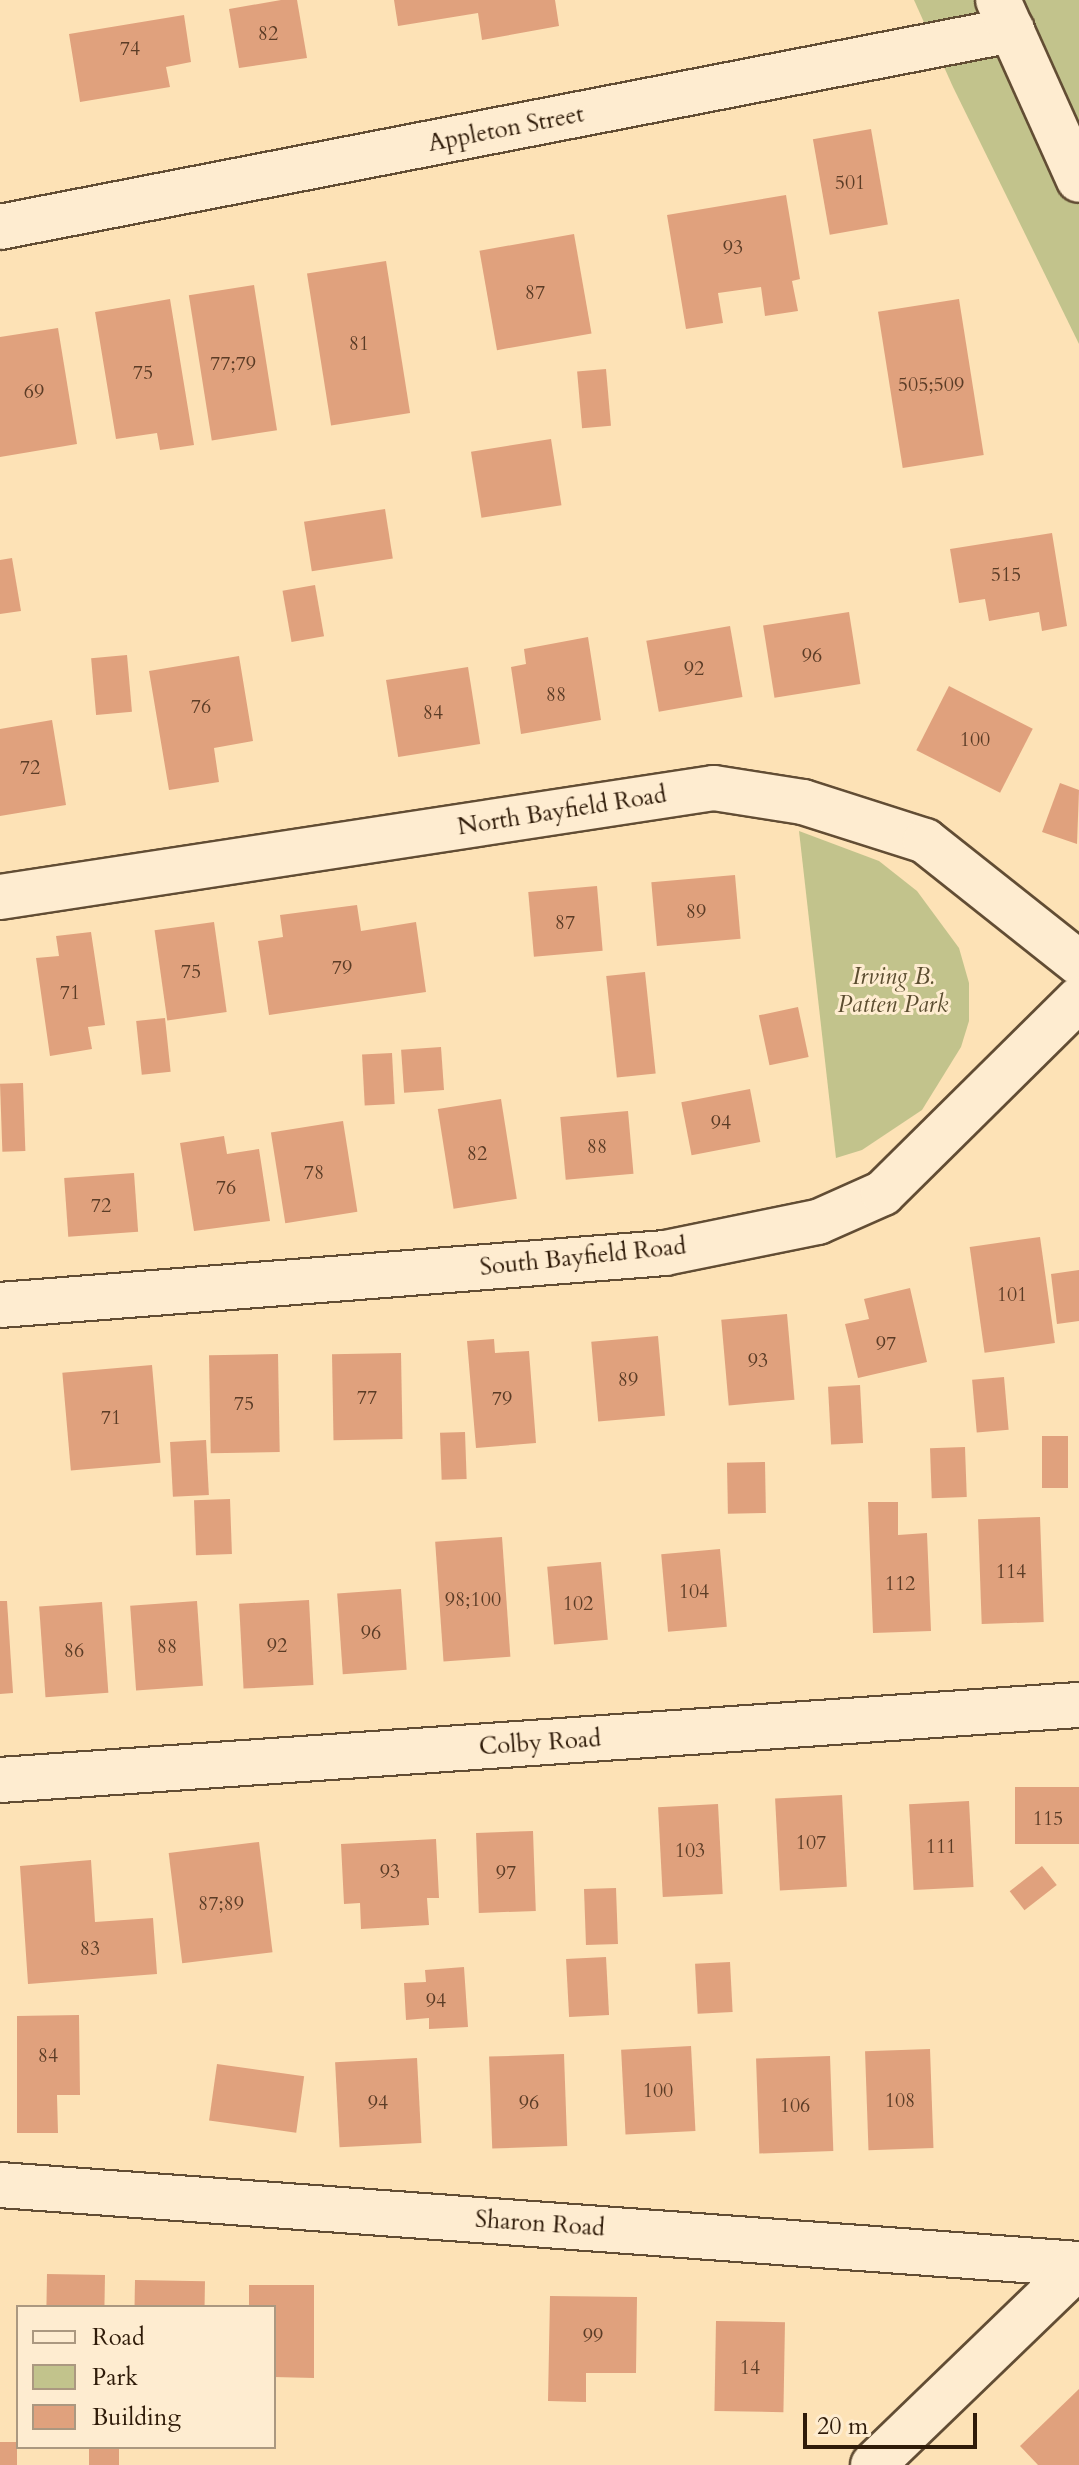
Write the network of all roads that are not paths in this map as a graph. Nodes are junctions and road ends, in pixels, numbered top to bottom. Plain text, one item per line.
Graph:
1 (1005, 15) edge
2 (1079, 180) edge
3 (0, 227) edge
4 (0, 897) edge
5 (1079, 963) edge
6 (1079, 999) edge
7 (0, 1305) edge
8 (1079, 1705) edge
9 (0, 1780) edge
10 (0, 2185) edge
11 (1079, 2265) edge
12 (873, 2465) edge

1 - 2 street
1 - 3 street, Appleton Street
4 - 5 street, North Bayfield Road
6 - 7 street, South Bayfield Road
8 - 9 street, Colby Road
10 - 11 street, Sharon Road
11 - 12 street

